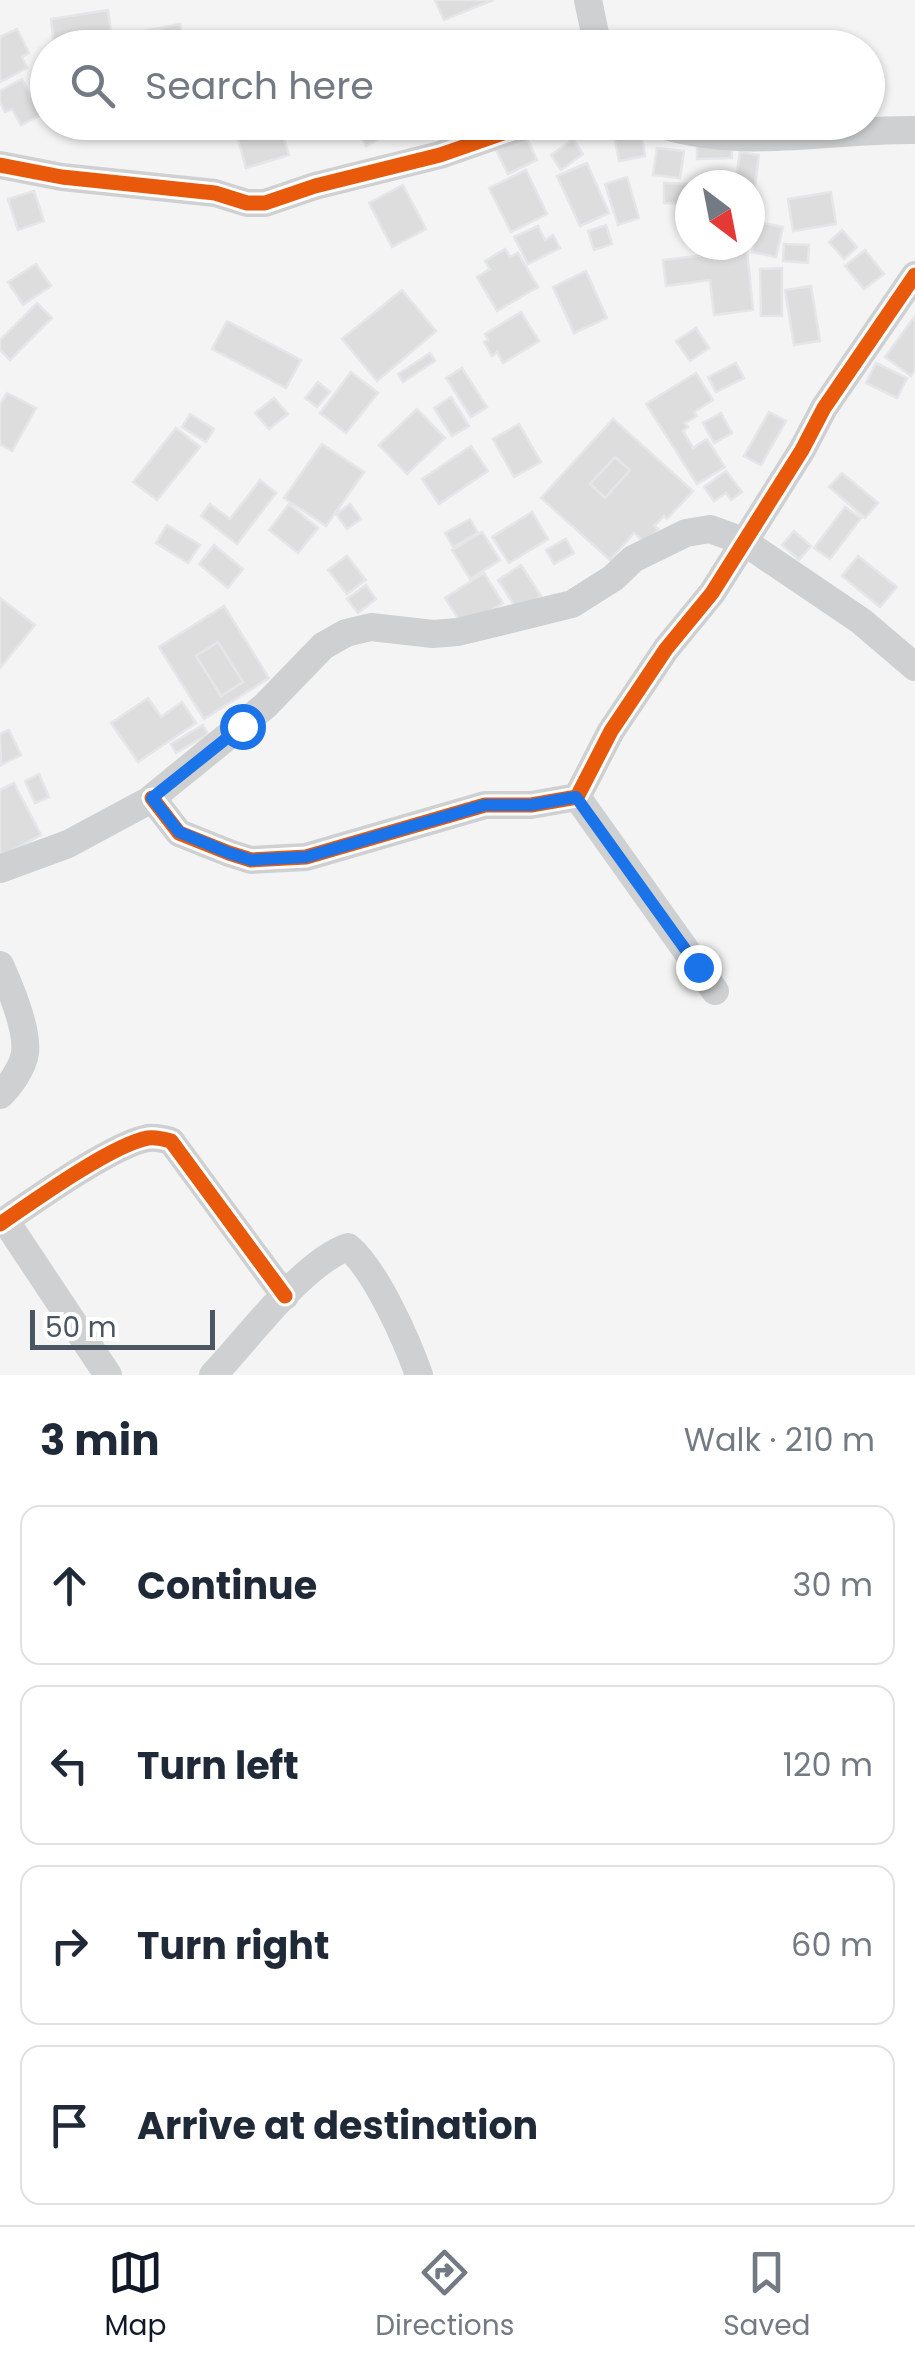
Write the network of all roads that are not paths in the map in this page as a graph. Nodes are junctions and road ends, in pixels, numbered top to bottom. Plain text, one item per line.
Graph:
1 (588, 0) edge
2 (594, 30) edge
3 (885, 130) edge
4 (915, 130) edge
5 (485, 140) edge
6 (0, 165) edge
7 (915, 276) edge
8 (744, 542) junction
9 (915, 668) edge
10 (576, 797) junction
11 (152, 798) junction
12 (0, 869) edge
13 (0, 965) edge
14 (715, 991) dead end
15 (0, 1096) edge
16 (2, 1222) edge
17 (285, 1296) junction
18 (108, 1375) edge
19 (213, 1375) edge
20 (420, 1375) edge

1 - 2 street
3 - 4 street
5 - 6 street
7 - 8 street
8 - 9 street
8 - 10 street
8 - 11 street
10 - 11 street
10 - 14 street
11 - 12 street
13 - 15 street
16 - 17 street
16 - 18 street
17 - 19 street
17 - 20 street

